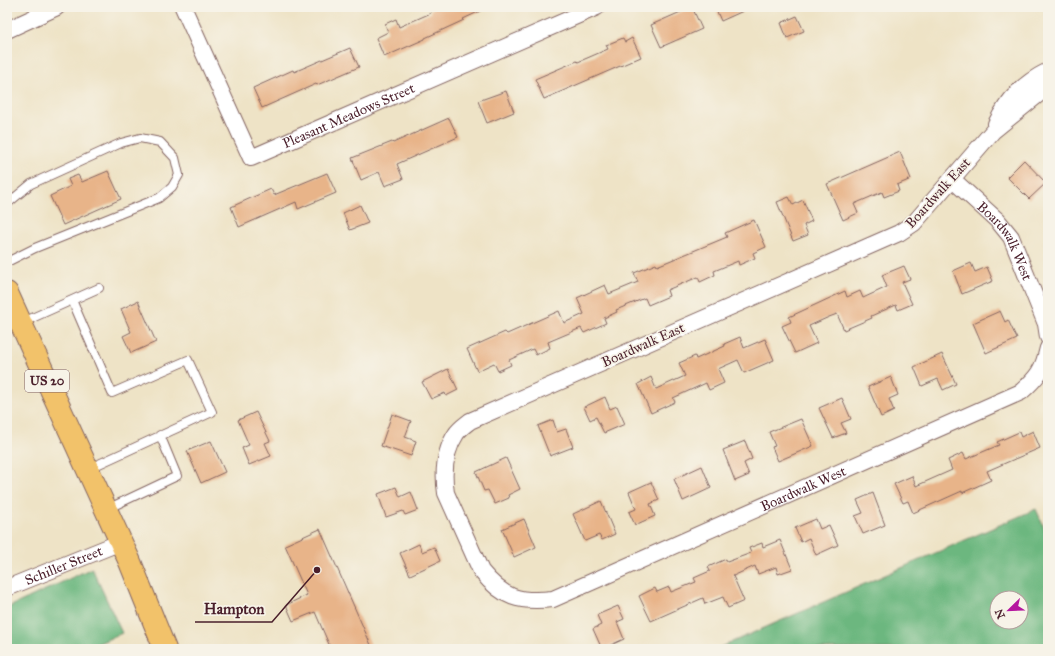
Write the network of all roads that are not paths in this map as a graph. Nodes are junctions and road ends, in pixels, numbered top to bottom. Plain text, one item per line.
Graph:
1 (57, 7) edge
2 (184, 7) edge
3 (597, 7) edge
4 (7, 30) edge
5 (1048, 71) edge
6 (1048, 88) edge
7 (993, 131) junction
8 (952, 179) junction
9 (9, 203) edge
10 (7, 262) edge
11 (99, 288) dead end
12 (7, 293) edge
13 (72, 300) junction
14 (21, 323) junction
15 (1048, 337) edge
16 (1048, 348) edge
17 (160, 435) junction
18 (88, 469) junction
19 (107, 510) junction
20 (121, 542) junction
21 (130, 562) junction
22 (7, 588) edge
23 (535, 601) joint
24 (165, 649) edge
25 (180, 649) edge

1 - 4 street
2 - 3 street, Pleasant Meadows Street
5 - 7 street, Boardwalk East
6 - 7 street, Boardwalk East
7 - 8 street, Boardwalk East
8 - 15 street, Boardwalk West
8 - 23 street, Boardwalk East
9 - 10 lane
11 - 13 lane
12 - 14 main road, US 20
13 - 14 lane
13 - 17 lane
14 - 18 main road, US 20
16 - 23 street, Boardwalk West
17 - 18 lane
17 - 19 lane
18 - 19 main road, US 20
19 - 20 main road, US 20
20 - 21 main road, US 20
20 - 22 street, Schiller Street
21 - 24 main road, US 20
21 - 25 main road, US 20

